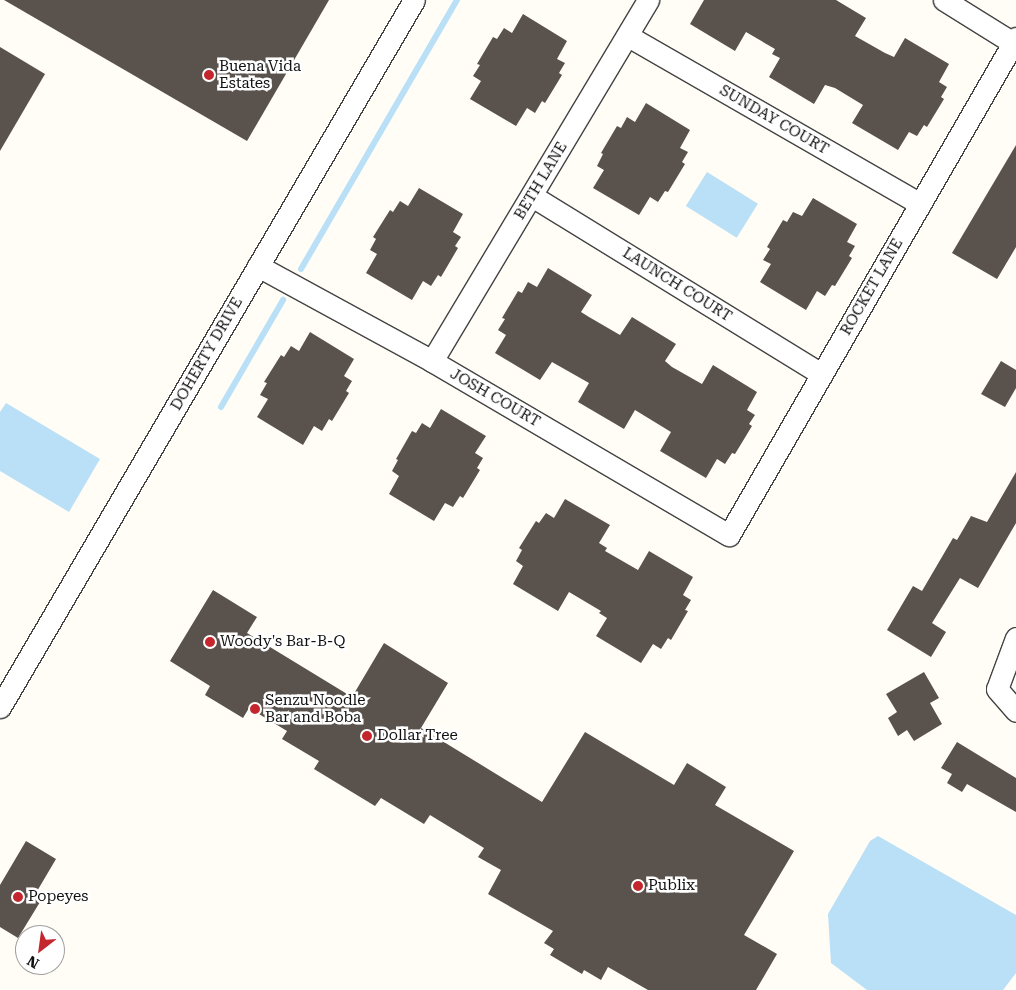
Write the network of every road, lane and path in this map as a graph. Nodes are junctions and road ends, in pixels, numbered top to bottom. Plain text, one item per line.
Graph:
1 (414, 0) edge
2 (648, 0) edge
3 (944, 0) edge
4 (628, 36) junction
5 (1015, 40) edge
6 (532, 196) junction
7 (920, 204) junction
8 (258, 266) junction
9 (432, 361) junction
10 (822, 374) junction
11 (729, 535) joint
12 (1016, 638) edge
13 (0, 707) edge
14 (1016, 711) edge

1 - 8 street, DOHERTY DRIVE
2 - 4 street, BETH LANE
3 - 5 street
4 - 6 street, BETH LANE
4 - 7 street, SUNDAY COURT
5 - 7 street, ROCKET LANE
6 - 9 street, BETH LANE
6 - 10 street, LAUNCH COURT
7 - 10 street, ROCKET LANE
8 - 9 street, JOSH COURT
8 - 13 street, DOHERTY DRIVE
9 - 11 street, JOSH COURT
10 - 11 street, ROCKET LANE
12 - 14 street

